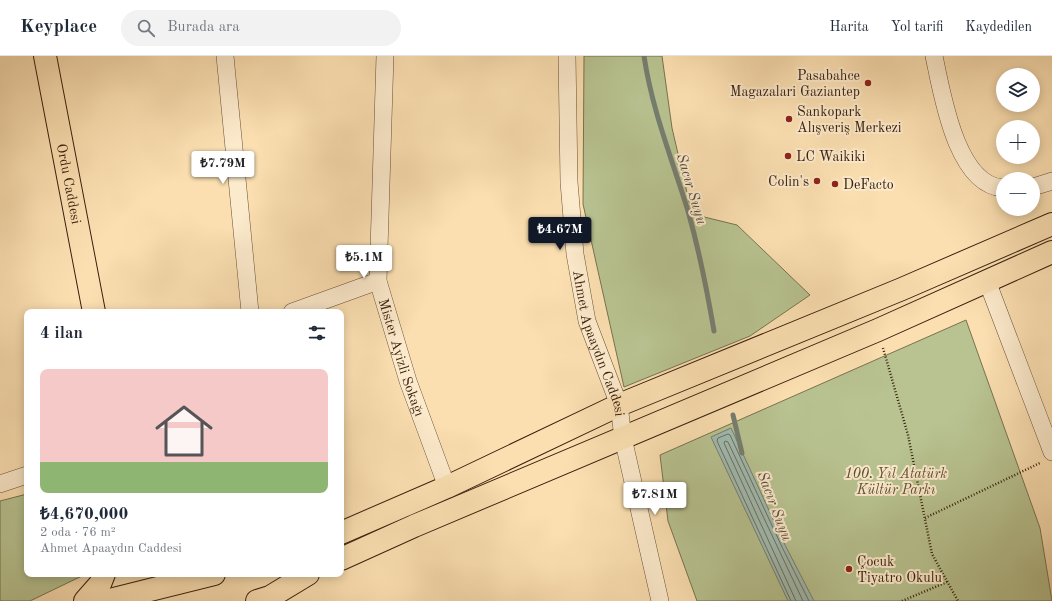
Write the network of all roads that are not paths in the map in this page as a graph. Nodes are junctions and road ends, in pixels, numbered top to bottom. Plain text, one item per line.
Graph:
1 (45, 56) edge
2 (60, 56) edge
3 (225, 56) edge
4 (385, 56) edge
5 (567, 56) edge
6 (934, 56) edge
7 (1052, 180) edge
8 (1040, 184) edge
9 (996, 187) edge
10 (1052, 224) edge
11 (1052, 252) edge
12 (378, 280) junction
13 (987, 281) junction
14 (93, 309) edge
15 (105, 309) edge
16 (250, 309) edge
17 (300, 309) edge
18 (619, 405) junction
19 (623, 438) junction
20 (1048, 456) edge
21 (24, 476) edge
22 (0, 484) edge
23 (447, 487) junction
24 (344, 532) edge
25 (344, 558) edge
26 (103, 577) edge
27 (202, 577) edge
28 (303, 577) edge
29 (164, 587) edge
30 (138, 589) edge
31 (264, 600) edge
32 (85, 601) edge
33 (106, 601) edge
34 (660, 601) edge

1 - 14 main road, Ordu Caddesi
2 - 15 main road, Ordu Caddesi
3 - 16 street
4 - 12 street, Mister Ayizli Sokağı
5 - 18 street, Ahmet Apaaydın Caddesi
6 - 9 street
7 - 8 street
10 - 18 main road
11 - 13 main road
12 - 17 street
12 - 23 street, Mister Ayizli Sokağı
13 - 19 main road
13 - 20 street
18 - 19 street, Ahmet Apaaydın Caddesi
18 - 23 main road
19 - 25 main road
19 - 34 street, Ahmet Apaaydın Caddesi
21 - 22 street
23 - 24 main road
26 - 32 main road
27 - 29 main road
28 - 31 main road
29 - 30 main road
30 - 33 main road

